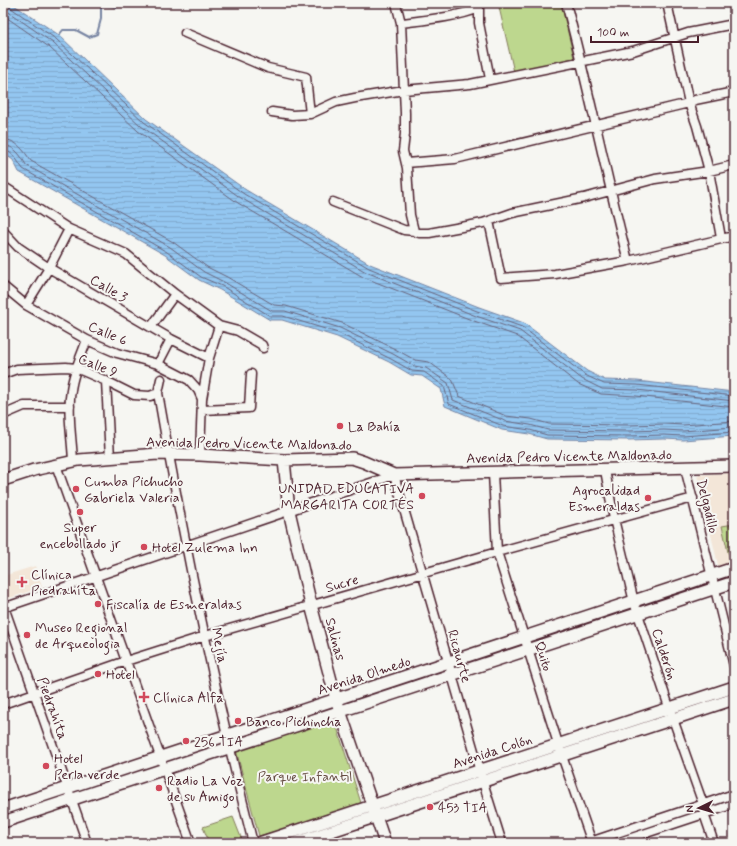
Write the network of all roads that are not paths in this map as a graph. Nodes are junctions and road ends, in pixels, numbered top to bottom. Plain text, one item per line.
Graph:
1 (396, 3) edge
2 (566, 3) edge
3 (667, 3) edge
4 (479, 5) edge
5 (401, 23) junction
6 (734, 24) edge
7 (185, 33) dead end
8 (675, 37) junction
9 (582, 61) junction
10 (490, 80) junction
11 (404, 90) junction
12 (734, 92) edge
13 (689, 103) junction
14 (272, 112) dead end
15 (310, 114) junction
16 (596, 125) junction
17 (406, 163) junction
18 (734, 165) edge
19 (709, 171) junction
20 (3, 186) edge
21 (610, 192) junction
22 (333, 202) dead end
23 (489, 221) junction
24 (69, 229) junction
25 (414, 230) junction
26 (3, 231) edge
27 (734, 236) edge
28 (722, 238) junction
29 (628, 261) junction
30 (49, 268) junction
31 (3, 286) edge
32 (175, 294) junction
33 (26, 305) junction
34 (219, 326) junction
35 (151, 327) junction
36 (171, 339) junction
37 (88, 340) junction
38 (263, 348) dead end
39 (209, 358) junction
40 (158, 364) junction
41 (76, 368) junction
42 (3, 374) edge
43 (251, 374) dead end
44 (161, 379) dead end
45 (106, 381) junction
46 (158, 393) junction
47 (202, 399) junction
48 (70, 406) junction
49 (202, 410) junction
50 (3, 415) edge
51 (169, 454) junction
52 (200, 455) junction
53 (110, 458) junction
54 (284, 460) junction
55 (73, 461) junction
56 (56, 465) junction
57 (734, 466) edge
58 (685, 468) junction
59 (605, 470) junction
60 (493, 473) junction
61 (394, 475) junction
62 (3, 480) edge
63 (693, 498) junction
64 (289, 511) junction
65 (614, 519) junction
66 (186, 546) junction
67 (497, 552) junction
68 (734, 568) edge
69 (422, 573) junction
70 (712, 576) junction
71 (96, 577) junction
72 (734, 582) edge
73 (715, 588) junction
74 (634, 602) junction
75 (311, 605) junction
76 (3, 607) edge
77 (638, 613) junction
78 (204, 636) junction
79 (524, 637) junction
80 (528, 649) junction
81 (126, 661) junction
82 (448, 662) junction
83 (734, 666) edge
84 (452, 674) junction
85 (734, 687) edge
86 (33, 694) junction
87 (336, 699) junction
88 (734, 699) edge
89 (3, 704) edge
90 (669, 708) junction
91 (340, 711) junction
92 (673, 719) junction
93 (226, 736) junction
94 (558, 745) junction
95 (229, 748) junction
96 (562, 756) junction
97 (160, 757) junction
98 (164, 769) junction
99 (480, 771) junction
100 (483, 782) junction
101 (67, 788) junction
102 (734, 794) edge
103 (71, 800) junction
104 (703, 804) junction
105 (734, 804) edge
106 (3, 809) edge
107 (374, 811) junction
108 (704, 814) junction
109 (3, 822) edge
110 (590, 842) edge
111 (87, 843) edge
112 (191, 843) edge
113 (253, 843) edge
114 (259, 843) edge
115 (295, 843) edge
116 (385, 843) edge
117 (502, 843) edge
118 (616, 843) edge
119 (714, 843) edge

1 - 5 street
2 - 9 street
3 - 8 street
4 - 5 street
4 - 10 street
5 - 11 street
6 - 8 street
7 - 15 street
8 - 9 street
8 - 13 street
9 - 10 street
9 - 16 street
10 - 11 street
11 - 15 street
11 - 17 street
12 - 13 street
13 - 16 street
13 - 19 street
14 - 15 street
16 - 17 street
16 - 21 street
17 - 25 street
18 - 19 street
19 - 21 street
19 - 28 street
20 - 24 street
21 - 23 street
21 - 29 street
22 - 25 street
23 - 25 street
23 - 29 street
24 - 30 street
24 - 32 street
26 - 30 street, Calle 3
27 - 28 street
28 - 29 street
30 - 33 street
30 - 35 street, Calle 3
31 - 33 street, Calle 6
32 - 34 street
32 - 35 street
33 - 37 street, Calle 6
34 - 38 street
34 - 39 street
35 - 36 street, Calle 3
36 - 39 street, Calle 3
36 - 40 street
37 - 40 street, Calle 6
37 - 41 street
39 - 47 street
40 - 47 street, Calle 6
41 - 42 street, Calle 9
41 - 45 street, Calle 9
41 - 48 street
43 - 49 street
44 - 46 street, Mejía
45 - 46 street, Calle 9
45 - 53 street
46 - 51 street, Mejía
47 - 49 street
48 - 50 street
48 - 55 street
49 - 52 street
51 - 52 street, Avenida Pedro Vicente Maldonado
51 - 53 street, Avenida Pedro Vicente Maldonado
51 - 66 street, Mejía
52 - 54 street, Avenida Pedro Vicente Maldonado
53 - 55 street, Avenida Pedro Vicente Maldonado
54 - 61 street, Avenida Pedro Vicente Maldonado
54 - 64 street, Salinas
55 - 56 street, Avenida Pedro Vicente Maldonado
56 - 62 street, Avenida Pedro Vicente Maldonado
56 - 71 street
57 - 58 street, Avenida Pedro Vicente Maldonado
58 - 59 street, Avenida Pedro Vicente Maldonado
58 - 63 street, Delgadillo
59 - 60 street, Avenida Pedro Vicente Maldonado
59 - 65 street, Calderón
60 - 61 street, Avenida Pedro Vicente Maldonado
60 - 67 street, Quito
61 - 64 street
61 - 69 street, Ricaurte
63 - 65 street, Sucre
63 - 70 street, Delgadillo
64 - 66 street
64 - 75 street, Salinas
65 - 67 street, Sucre
65 - 74 street, Calderón
66 - 71 street
66 - 78 street, Mejía
67 - 69 street, Sucre
67 - 79 street, Quito
68 - 70 street, Avenida Olmedo
69 - 75 street, Sucre
69 - 82 street, Ricaurte
70 - 73 street, Delgadillo
70 - 74 street, Avenida Olmedo
71 - 76 street
71 - 81 street
72 - 73 street, Avenida Olmedo
73 - 77 street, Avenida Olmedo
73 - 83 street, Delgadillo
74 - 77 street, Calderón
74 - 79 street, Avenida Olmedo
75 - 78 street, Sucre
75 - 87 street, Salinas
76 - 86 street, Piedrahíta
77 - 80 street, Avenida Olmedo
77 - 90 street, Calderón
78 - 81 street, Sucre
78 - 93 street, Mejía
79 - 80 street, Quito
79 - 82 street, Avenida Olmedo
80 - 84 street, Avenida Olmedo
80 - 94 street, Quito
81 - 86 street, Sucre
81 - 97 street
82 - 84 street, Ricaurte
82 - 87 street, Avenida Olmedo
84 - 91 street, Avenida Olmedo
84 - 99 street, Ricaurte
85 - 90 street, Avenida Colón
86 - 89 street, Sucre
86 - 101 street, Piedrahíta
87 - 91 street, Salinas
87 - 93 street, Avenida Olmedo
88 - 92 street, Avenida Colón
90 - 92 street, Calderón
90 - 94 street, Avenida Colón
91 - 95 street, Avenida Olmedo
91 - 107 street, Salinas
92 - 96 street, Avenida Colón
92 - 104 street, Calderón
93 - 95 street, Mejía
93 - 97 street, Avenida Olmedo
94 - 96 street, Quito
94 - 99 street, Avenida Colón
95 - 98 street, Avenida Olmedo
95 - 113 street, Mejía
96 - 100 street, Avenida Colón
96 - 110 street, Quito
97 - 98 street
97 - 101 street, Avenida Olmedo
98 - 103 street, Avenida Olmedo
98 - 112 street
99 - 100 street, Ricaurte
99 - 107 street, Avenida Colón
100 - 107 street, Avenida Colón
100 - 117 street, Ricaurte
101 - 103 street, Piedrahíta
101 - 106 street, Avenida Olmedo
102 - 104 street
103 - 109 street, Avenida Olmedo
103 - 111 street, Piedrahíta
104 - 108 street, Calderón
104 - 110 street
105 - 108 street
107 - 114 street, Avenida Colón
107 - 115 street, Avenida Colón
107 - 116 street, Salinas
108 - 118 street
108 - 119 street, Calderón

